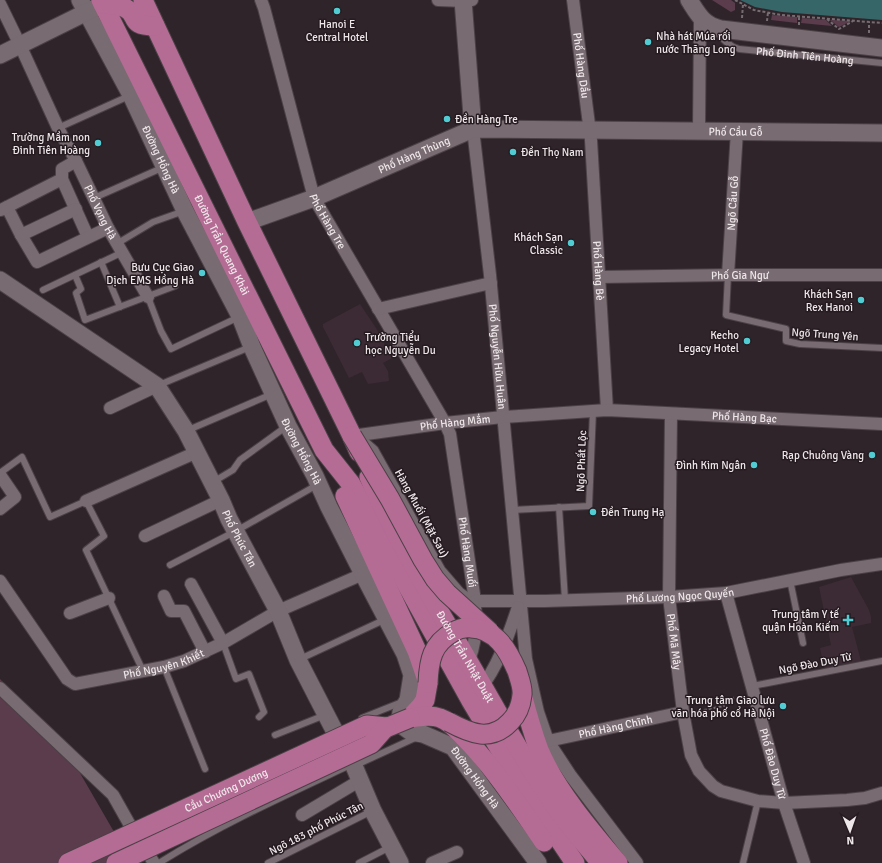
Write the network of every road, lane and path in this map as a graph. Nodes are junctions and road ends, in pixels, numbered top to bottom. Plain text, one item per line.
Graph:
1 (143, 0) edge
2 (261, 0) edge
3 (438, 0) edge
4 (466, 0) edge
5 (573, 0) edge
6 (689, 0) edge
7 (734, 0) edge
8 (103, 1) edge
9 (0, 4) edge
10 (743, 4) junction
11 (83, 6) edge
12 (768, 12) junction
13 (800, 16) junction
14 (742, 18) dead end
15 (827, 19) junction
16 (854, 21) junction
17 (706, 22) junction
18 (767, 22) dead end
19 (869, 22) junction
20 (882, 23) edge
21 (799, 25) dead end
22 (155, 26) junction
23 (869, 34) dead end
24 (20, 45) junction
25 (882, 48) edge
26 (0, 55) edge
27 (882, 63) edge
28 (131, 95) junction
29 (58, 128) junction
30 (473, 129) junction
31 (590, 130) junction
32 (700, 130) junction
33 (737, 131) junction
34 (882, 133) edge
35 (76, 161) junction
36 (164, 167) junction
37 (62, 179) junction
38 (94, 198) junction
39 (314, 198) junction
40 (3, 208) edge
41 (76, 209) junction
42 (185, 211) junction
43 (247, 222) junction
44 (108, 228) junction
45 (21, 235) junction
46 (88, 237) junction
47 (120, 248) junction
48 (101, 262) junction
49 (75, 275) junction
50 (728, 275) junction
51 (882, 275) edge
52 (599, 277) junction
53 (0, 280) edge
54 (491, 283) junction
55 (175, 286) dead end
56 (43, 290) dead end
57 (148, 297) junction
58 (120, 307) junction
59 (378, 309) junction
60 (240, 316) junction
61 (252, 347) junction
62 (882, 348) edge
63 (157, 386) junction
64 (273, 394) junction
65 (110, 408) dead end
66 (607, 410) junction
67 (593, 411) junction
68 (671, 414) junction
69 (503, 417) junction
70 (445, 423) junction
71 (882, 424) edge
72 (288, 426) junction
73 (186, 431) junction
74 (352, 436) junction
75 (197, 452) junction
76 (0, 474) edge
77 (212, 483) junction
78 (318, 484) junction
79 (346, 486) junction
80 (221, 500) junction
81 (86, 501) junction
82 (559, 507) junction
83 (0, 509) edge
84 (512, 510) junction
85 (236, 531) junction
86 (145, 536) dead end
87 (882, 562) edge
88 (170, 565) dead end
89 (363, 574) junction
90 (790, 580) junction
91 (0, 581) edge
92 (191, 584) dead end
93 (726, 593) junction
94 (164, 596) dead end
95 (669, 597) junction
96 (109, 598) junction
97 (565, 600) junction
98 (475, 601) junction
99 (519, 602) junction
100 (278, 611) junction
101 (70, 613) dead end
102 (387, 619) junction
103 (495, 637) junction
104 (223, 643) junction
105 (803, 643) dead end
106 (205, 652) junction
107 (298, 660) junction
108 (468, 661) junction
109 (882, 661) edge
110 (164, 667) junction
111 (143, 671) junction
112 (459, 680) junction
113 (428, 683) junction
114 (482, 686) junction
115 (0, 688) edge
116 (753, 689) junction
117 (522, 694) junction
118 (408, 700) junction
119 (471, 701) junction
120 (683, 712) junction
121 (326, 714) junction
122 (259, 716) dead end
123 (410, 718) junction
124 (354, 722) dead end
125 (449, 722) junction
126 (386, 727) junction
127 (423, 734) junction
128 (275, 735) dead end
129 (548, 741) junction
130 (206, 769) dead end
131 (357, 772) junction
132 (882, 793) edge
133 (200, 794) dead end
134 (758, 801) junction
135 (784, 803) junction
136 (373, 811) junction
137 (302, 815) dead end
138 (131, 827) junction
139 (392, 846) junction
140 (457, 852) dead end
141 (68, 863) edge
142 (93, 863) edge
143 (116, 863) edge
144 (154, 863) edge
145 (158, 863) edge
146 (268, 863) edge
147 (359, 863) edge
148 (400, 863) edge
149 (432, 863) edge
150 (538, 863) edge
151 (559, 863) edge
152 (575, 863) edge
153 (601, 863) edge
154 (618, 863) edge
155 (637, 863) edge
156 (743, 863) edge
157 (804, 863) edge

1 - 22 main road
2 - 39 street, Phố Hàng Tre
3 - 4 street
4 - 30 street, Phố Nguyễn Hữu Huân
5 - 31 street, Phố Hàng Dầu
6 - 17 street, Phố Đinh Tiên Hoàng
7 - 10 path
8 - 11 street
8 - 22 main road
8 - 79 main road, Đường Trần Quang Khải
9 - 24 street, Phố Vọng Hà
10 - 12 path
10 - 14 path
11 - 24 street
11 - 28 street, Đường Hồng Hà
12 - 13 path
12 - 18 path
13 - 15 path
13 - 21 path
15 - 16 path
15 - 16 path
16 - 19 path
17 - 25 street, Phố Đinh Tiên Hoàng
17 - 27 lane, Phố Đinh Tiên Hoàng
17 - 32 street
19 - 20 path
19 - 23 path
22 - 43 main road
24 - 26 street
24 - 29 street, Phố Vọng Hà
28 - 29 lane
28 - 36 street, Đường Hồng Hà
29 - 35 street, Phố Vọng Hà
30 - 31 street, Phố Hàng Thùng
30 - 39 street, Phố Hàng Thùng
30 - 54 street, Phố Nguyễn Hữu Huân
31 - 32 street, Phố Cầu Gỗ
31 - 52 street, Phố Hàng Bè
32 - 33 street, Phố Cầu Gỗ
33 - 34 street, Phố Cầu Gỗ
33 - 50 street, Ngõ Cầu Gỗ
35 - 37 street
35 - 38 street, Phố Vọng Hà
36 - 38 lane
36 - 42 street, Đường Hồng Hà
37 - 40 street
37 - 41 street
38 - 44 street, Phố Vọng Hà
39 - 43 street, Phố Hàng Thùng
39 - 59 street, Phố Hàng Tre
40 - 45 street
41 - 45 street
41 - 46 street
42 - 47 lane
42 - 60 street, Đường Hồng Hà
43 - 74 main road
44 - 46 street
44 - 47 street, Phố Vọng Hà
45 - 46 street
47 - 48 lane
47 - 57 street, Phố Vọng Hà
48 - 49 lane
48 - 58 lane
49 - 56 lane
49 - 58 lane
50 - 51 street, Phố Gia Ngư
50 - 52 street, Phố Gia Ngư
50 - 62 lane, Ngõ Trung Yên
52 - 66 street, Phố Hàng Bè
53 - 63 street, Phố Phúc Tân
54 - 59 street
54 - 69 street, Phố Nguyễn Hữu Huân
55 - 57 lane
57 - 58 lane
57 - 60 lane, Phố Vọng Hà
59 - 70 street, Phố Hàng Tre
60 - 61 street, Đường Hồng Hà
61 - 63 lane
61 - 64 street, Đường Hồng Hà
63 - 65 street
63 - 73 street, Phố Phúc Tân
64 - 72 street, Đường Hồng Hà
64 - 73 lane
66 - 67 street, Phố Hàng Mắm
66 - 68 street, Phố Hàng Bạc
67 - 69 street, Phố Hàng Mắm
67 - 82 lane, Ngõ Phất Lộc
68 - 71 street, Phố Hàng Bạc
68 - 95 street, Phố Mã Mây
69 - 70 street, Phố Hàng Mắm
69 - 84 street, Phố Nguyễn Hữu Huân
70 - 74 street, Phố Hàng Mắm
70 - 98 street, Phố Hàng Muối
72 - 77 lane
72 - 78 street, Đường Hồng Hà
73 - 75 street, Phố Phúc Tân
74 - 98 lane, Hàng Muối (Mặt Sau)
74 - 103 main road, bridge
74 - 108 main road, Đường Trần Nhật Duật
75 - 77 street, Phố Phúc Tân
75 - 81 street
76 - 81 lane
76 - 83 street
77 - 80 street, Phố Phúc Tân
78 - 85 lane
78 - 89 street, Đường Hồng Hà
79 - 112 main road, Đường Trần Nhật Duật
79 - 113 main road
80 - 85 street, Phố Phúc Tân
80 - 86 street
81 - 96 lane
82 - 84 lane, Ngõ Phất Lộc
82 - 97 lane
84 - 99 street, Phố Nguyễn Hữu Huân
85 - 88 lane
85 - 100 street, Phố Phúc Tân
87 - 90 street, Phố Lương Ngọc Quyến
89 - 100 street, Phố Nguyên Khiết
89 - 102 street, Đường Hồng Hà
90 - 93 street, Phố Lương Ngọc Quyến
90 - 105 lane
91 - 111 street, Phố Nguyên Khiết
92 - 104 street
93 - 95 street, Phố Lương Ngọc Quyến
93 - 116 street, Phố Đào Duy Từ
94 - 106 street
95 - 97 street, Phố Lương Ngọc Quyến
95 - 120 street, Phố Mã Mây
96 - 101 street
96 - 111 lane
97 - 99 street, Phố Lương Ngọc Quyến
98 - 99 street, Phố Lương Ngọc Quyến
98 - 108 street, Phố Hàng Muối
99 - 114 street, Phố Nguyễn Hữu Huân
99 - 129 street
100 - 104 street, Phố Nguyên Khiết
100 - 107 street, Phố Phúc Tân
102 - 107 lane
102 - 118 street, Đường Hồng Hà
103 - 113 main road, bridge
103 - 117 main road, bridge
104 - 106 street, Phố Nguyên Khiết
104 - 122 lane
106 - 110 street, Phố Nguyên Khiết
107 - 121 street, Phố Phúc Tân
108 - 112 street, Phố Hàng Muối
108 - 114 main road, Đường Trần Nhật Duật
109 - 116 lane, Ngõ Đào Duy Từ
110 - 111 street, Phố Nguyên Khiết
110 - 130 lane
112 - 119 main road, Đường Trần Nhật Duật
113 - 123 main road
114 - 119 street, Phố Nguyễn Hữu Huân
114 - 153 main road, Đường Trần Nhật Duật
115 - 138 street
116 - 120 path
116 - 135 street, Phố Đào Duy Từ
117 - 125 main road, bridge
117 - 154 main road
118 - 124 lane
118 - 127 street, Đường Hồng Hà
119 - 152 main road, Đường Trần Nhật Duật
120 - 129 street, Phố Hàng Chĩnh
120 - 134 street, Phố Mã Mây
121 - 128 lane
121 - 131 street, Phố Phúc Tân
123 - 125 main road
123 - 126 main road, Cầu Chương Dương, bridge
125 - 151 main road
126 - 141 main road, Cầu Chương Dương, bridge
126 - 142 main road, Cầu Chương Dương, bridge
126 - 143 main road, Cầu Chương Dương, bridge
127 - 131 lane
127 - 150 street, Đường Hồng Hà
129 - 155 street
131 - 136 street, Phố Phúc Tân
131 - 137 street
131 - 145 lane
132 - 135 street, Phố Mã Mây
133 - 138 lane
134 - 135 street, Phố Mã Mây
134 - 156 lane
135 - 157 street, Phố Đào Duy Từ
136 - 139 street, Phố Phúc Tân
136 - 146 lane, Ngõ 183 phố Phúc Tân
138 - 144 street
139 - 147 lane
139 - 148 street, Phố Phúc Tân
140 - 149 street

